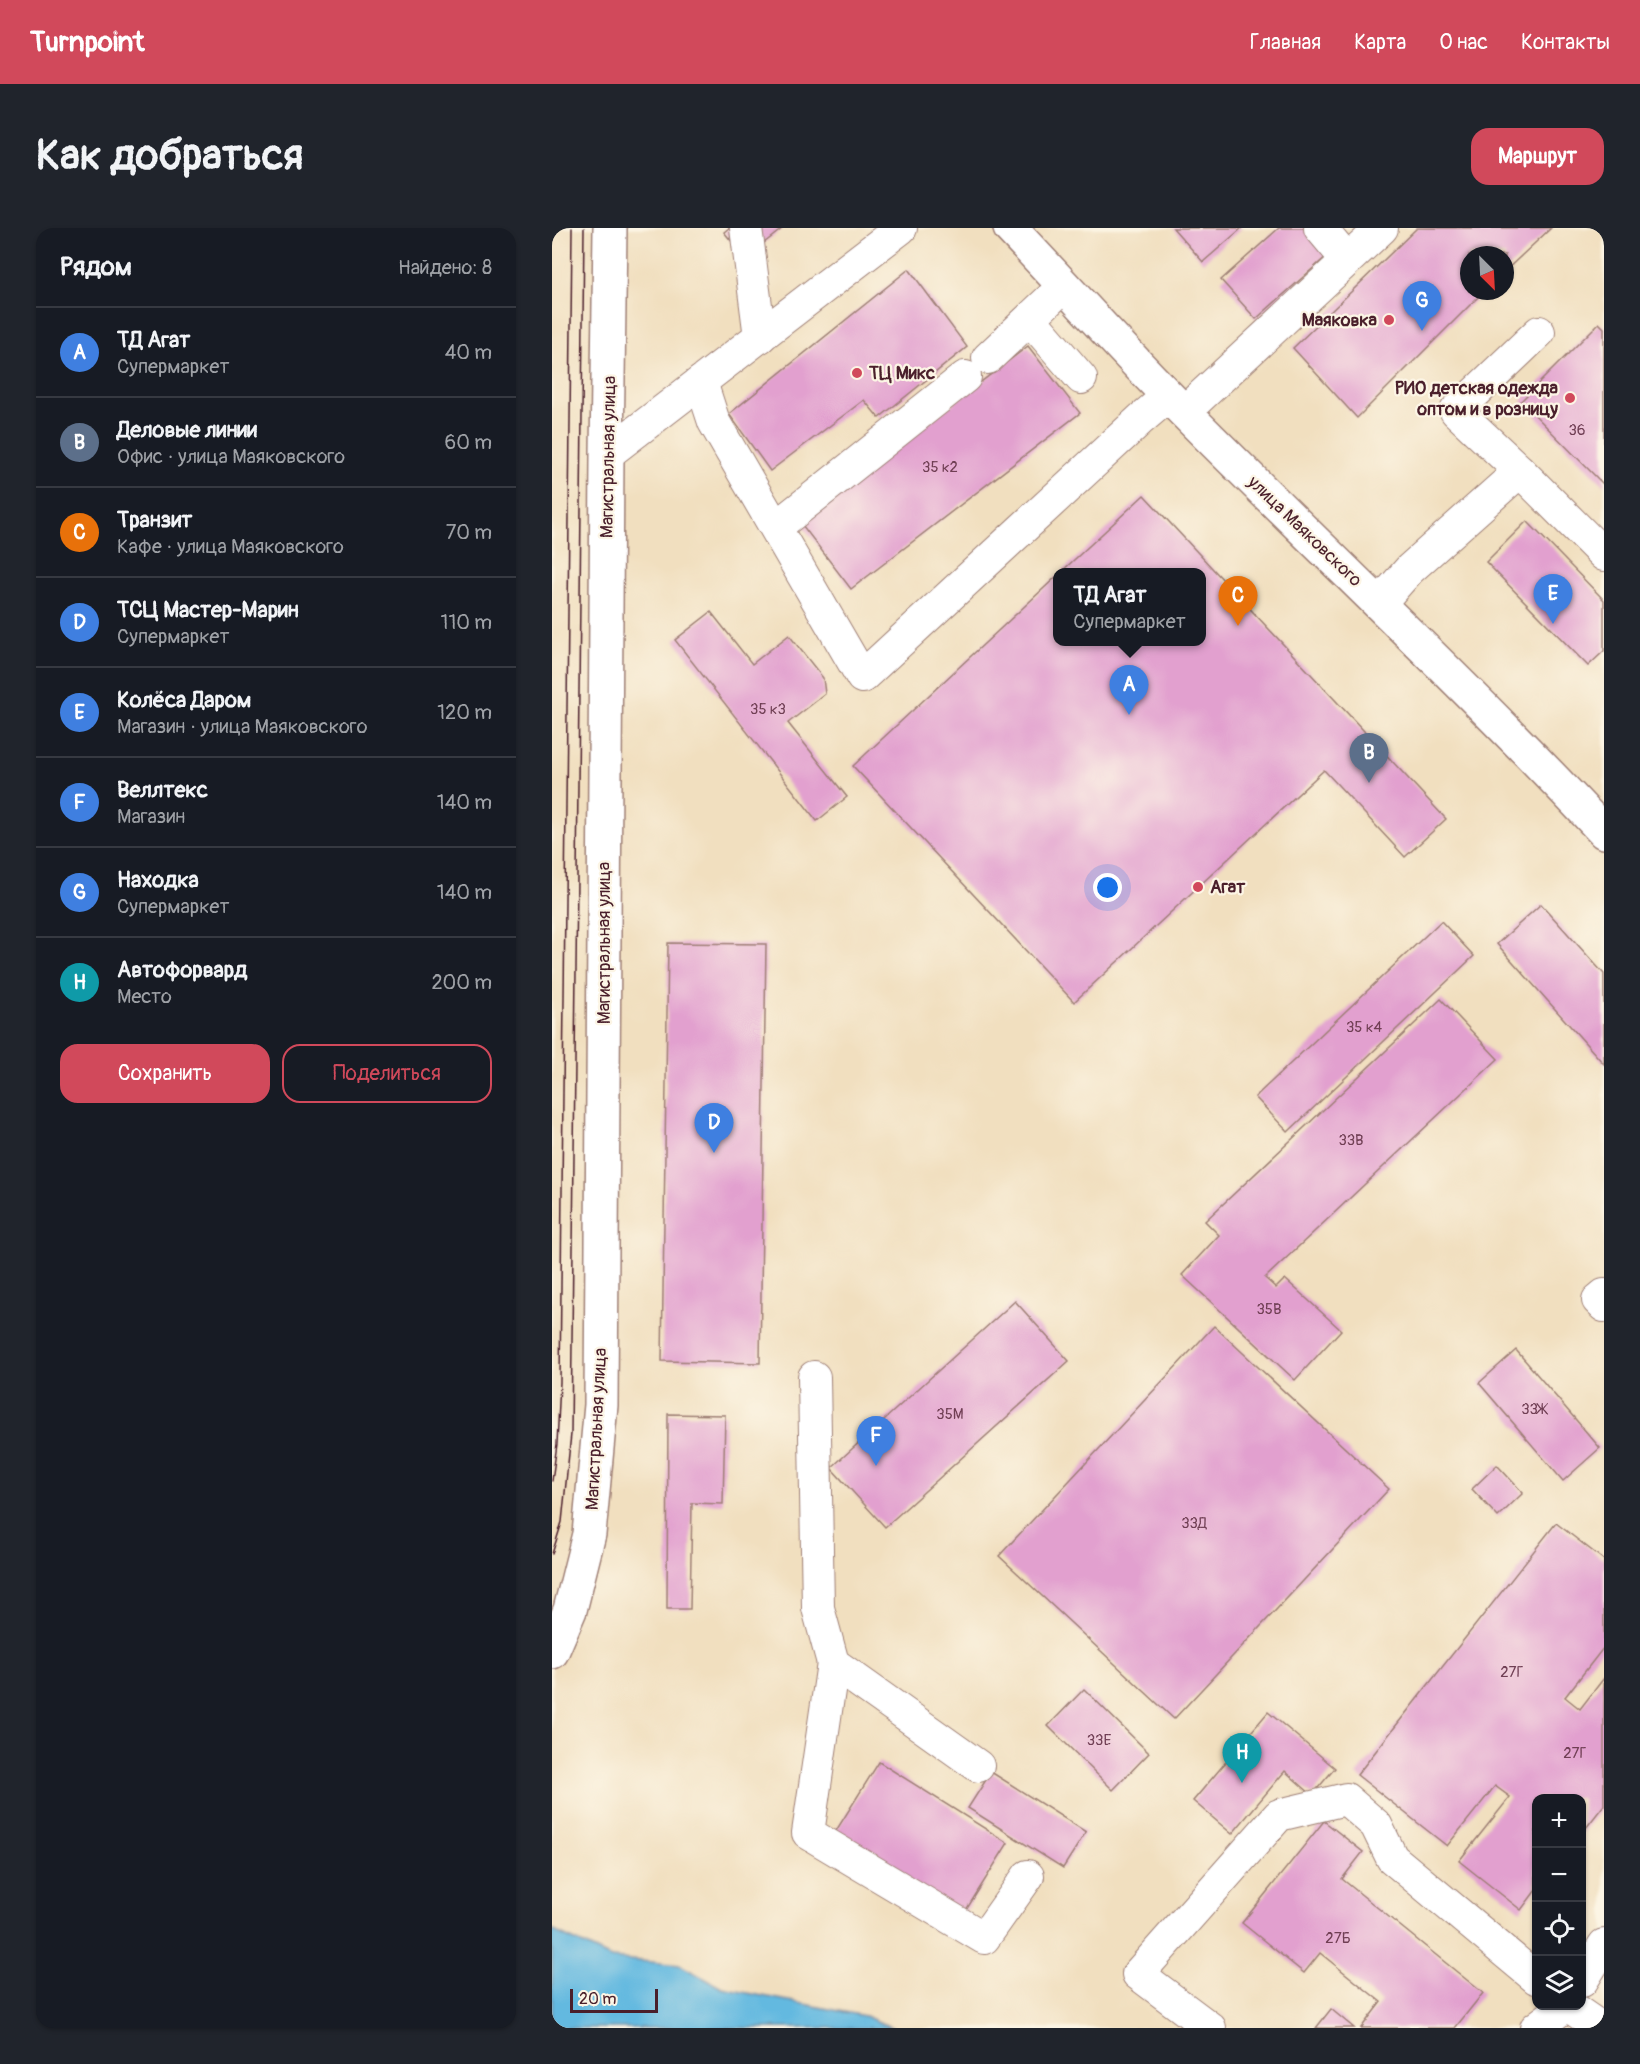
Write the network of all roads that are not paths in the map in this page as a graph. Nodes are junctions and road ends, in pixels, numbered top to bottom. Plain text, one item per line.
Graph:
1 (610, 228) edge
2 (746, 228) edge
3 (902, 228) edge
4 (1010, 228) edge
5 (1320, 228) edge
6 (1382, 228) edge
7 (1347, 260) junction
8 (1064, 286) junction
9 (1030, 319) junction
10 (1539, 332) dead end
11 (760, 337) junction
12 (1081, 378) dead end
13 (701, 382) junction
14 (1176, 404) junction
15 (607, 454) junction
16 (1520, 471) junction
17 (776, 527) junction
18 (1604, 555) edge
19 (1379, 604) junction
20 (1604, 832) edge
21 (1604, 1295) edge
22 (1604, 1306) edge
23 (814, 1377) dead end
24 (552, 1652) edge
25 (833, 1663) junction
26 (978, 1766) dead end
27 (1028, 1876) dead end
28 (1604, 1945) edge
29 (1586, 1973) edge
30 (1532, 1975) edge
31 (1561, 2010) edge
32 (1573, 2010) edge
33 (1210, 2028) edge
34 (1536, 2028) edge
35 (1601, 2028) edge

1 - 15 main road, Магистральная улица
2 - 11 lane
3 - 11 lane
4 - 8 main road, улица Маяковского
5 - 7 lane
6 - 7 lane
7 - 14 lane
8 - 9 lane
8 - 14 main road, улица Маяковского
9 - 12 lane
9 - 17 lane
10 - 16 lane
11 - 13 lane
13 - 15 lane
13 - 17 lane
14 - 17 lane
14 - 19 main road, улица Маяковского
15 - 24 main road, Магистральная улица
16 - 18 lane
16 - 19 lane
19 - 20 main road, улица Маяковского
21 - 22 lane
23 - 25 lane
25 - 26 lane
25 - 27 lane
28 - 29 lane
30 - 33 lane
31 - 34 lane
32 - 35 lane

